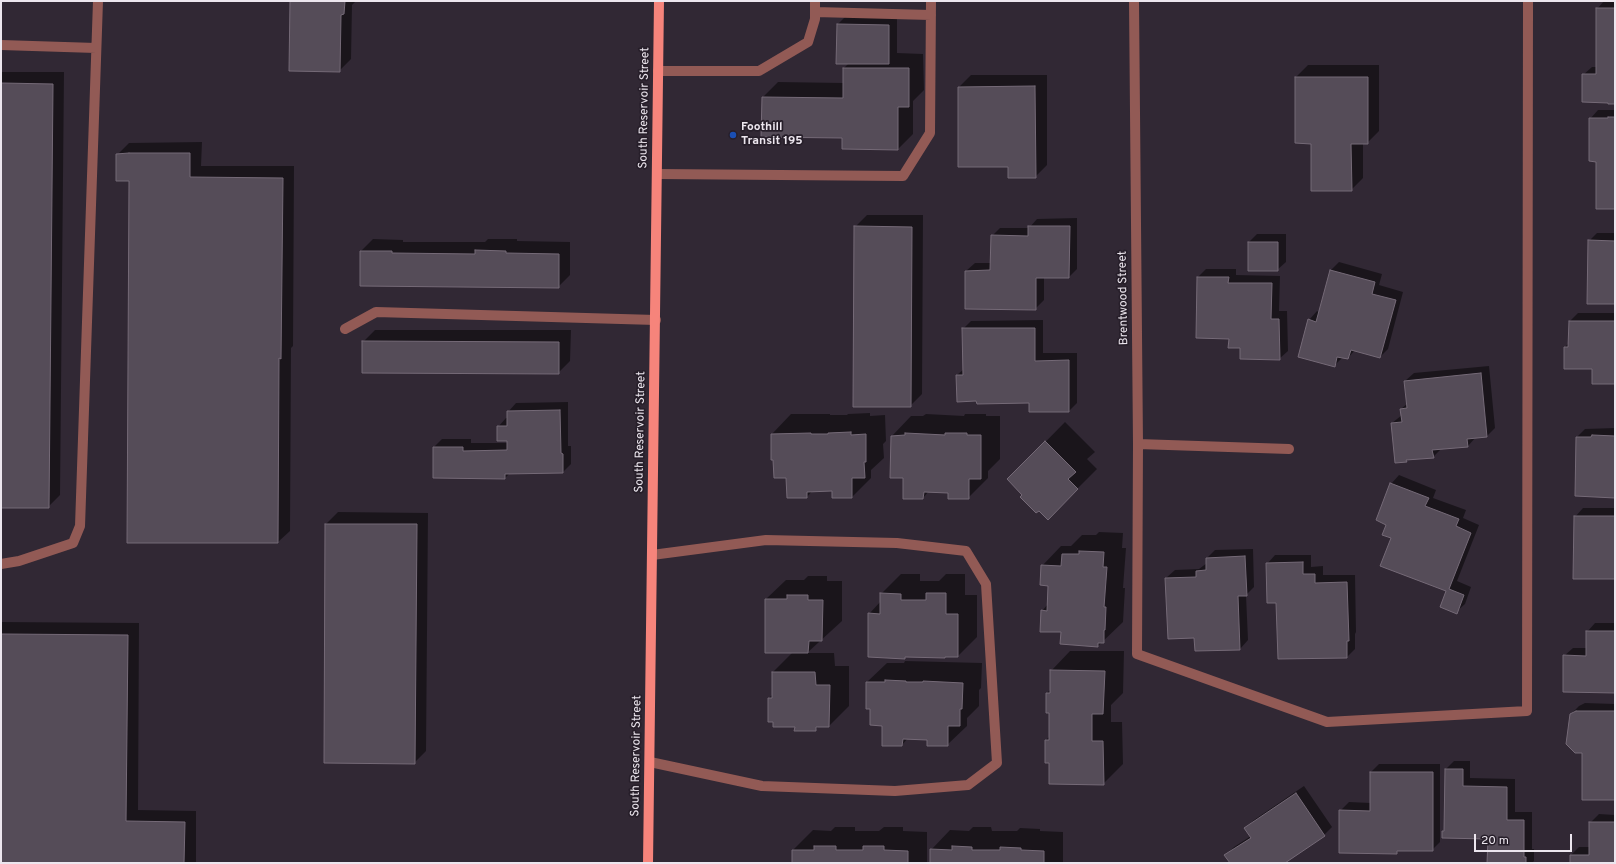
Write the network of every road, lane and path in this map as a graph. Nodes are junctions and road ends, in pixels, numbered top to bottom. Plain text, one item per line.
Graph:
1 (98, 1) edge
2 (659, 1) edge
3 (815, 1) edge
4 (931, 1) edge
5 (1134, 1) edge
6 (1528, 1) edge
7 (815, 12) junction
8 (931, 15) junction
9 (1, 45) edge
10 (96, 48) junction
11 (658, 71) junction
12 (657, 174) junction
13 (656, 320) junction
14 (345, 329) dead end
15 (1138, 444) junction
16 (1289, 449) dead end
17 (652, 555) junction
18 (1, 564) edge
19 (650, 762) junction
20 (648, 863) edge

1 - 10 street
2 - 11 main road, South Reservoir Street
3 - 7 street
4 - 8 street
5 - 15 street, Brentwood Street
6 - 15 street, Brentwood Street
7 - 8 street
7 - 11 street
8 - 12 street
9 - 10 street
10 - 18 street
11 - 12 main road, South Reservoir Street
12 - 13 main road, South Reservoir Street
13 - 14 street
13 - 17 main road, South Reservoir Street
15 - 16 street
17 - 19 main road, South Reservoir Street
17 - 19 street
19 - 20 main road, South Reservoir Street

